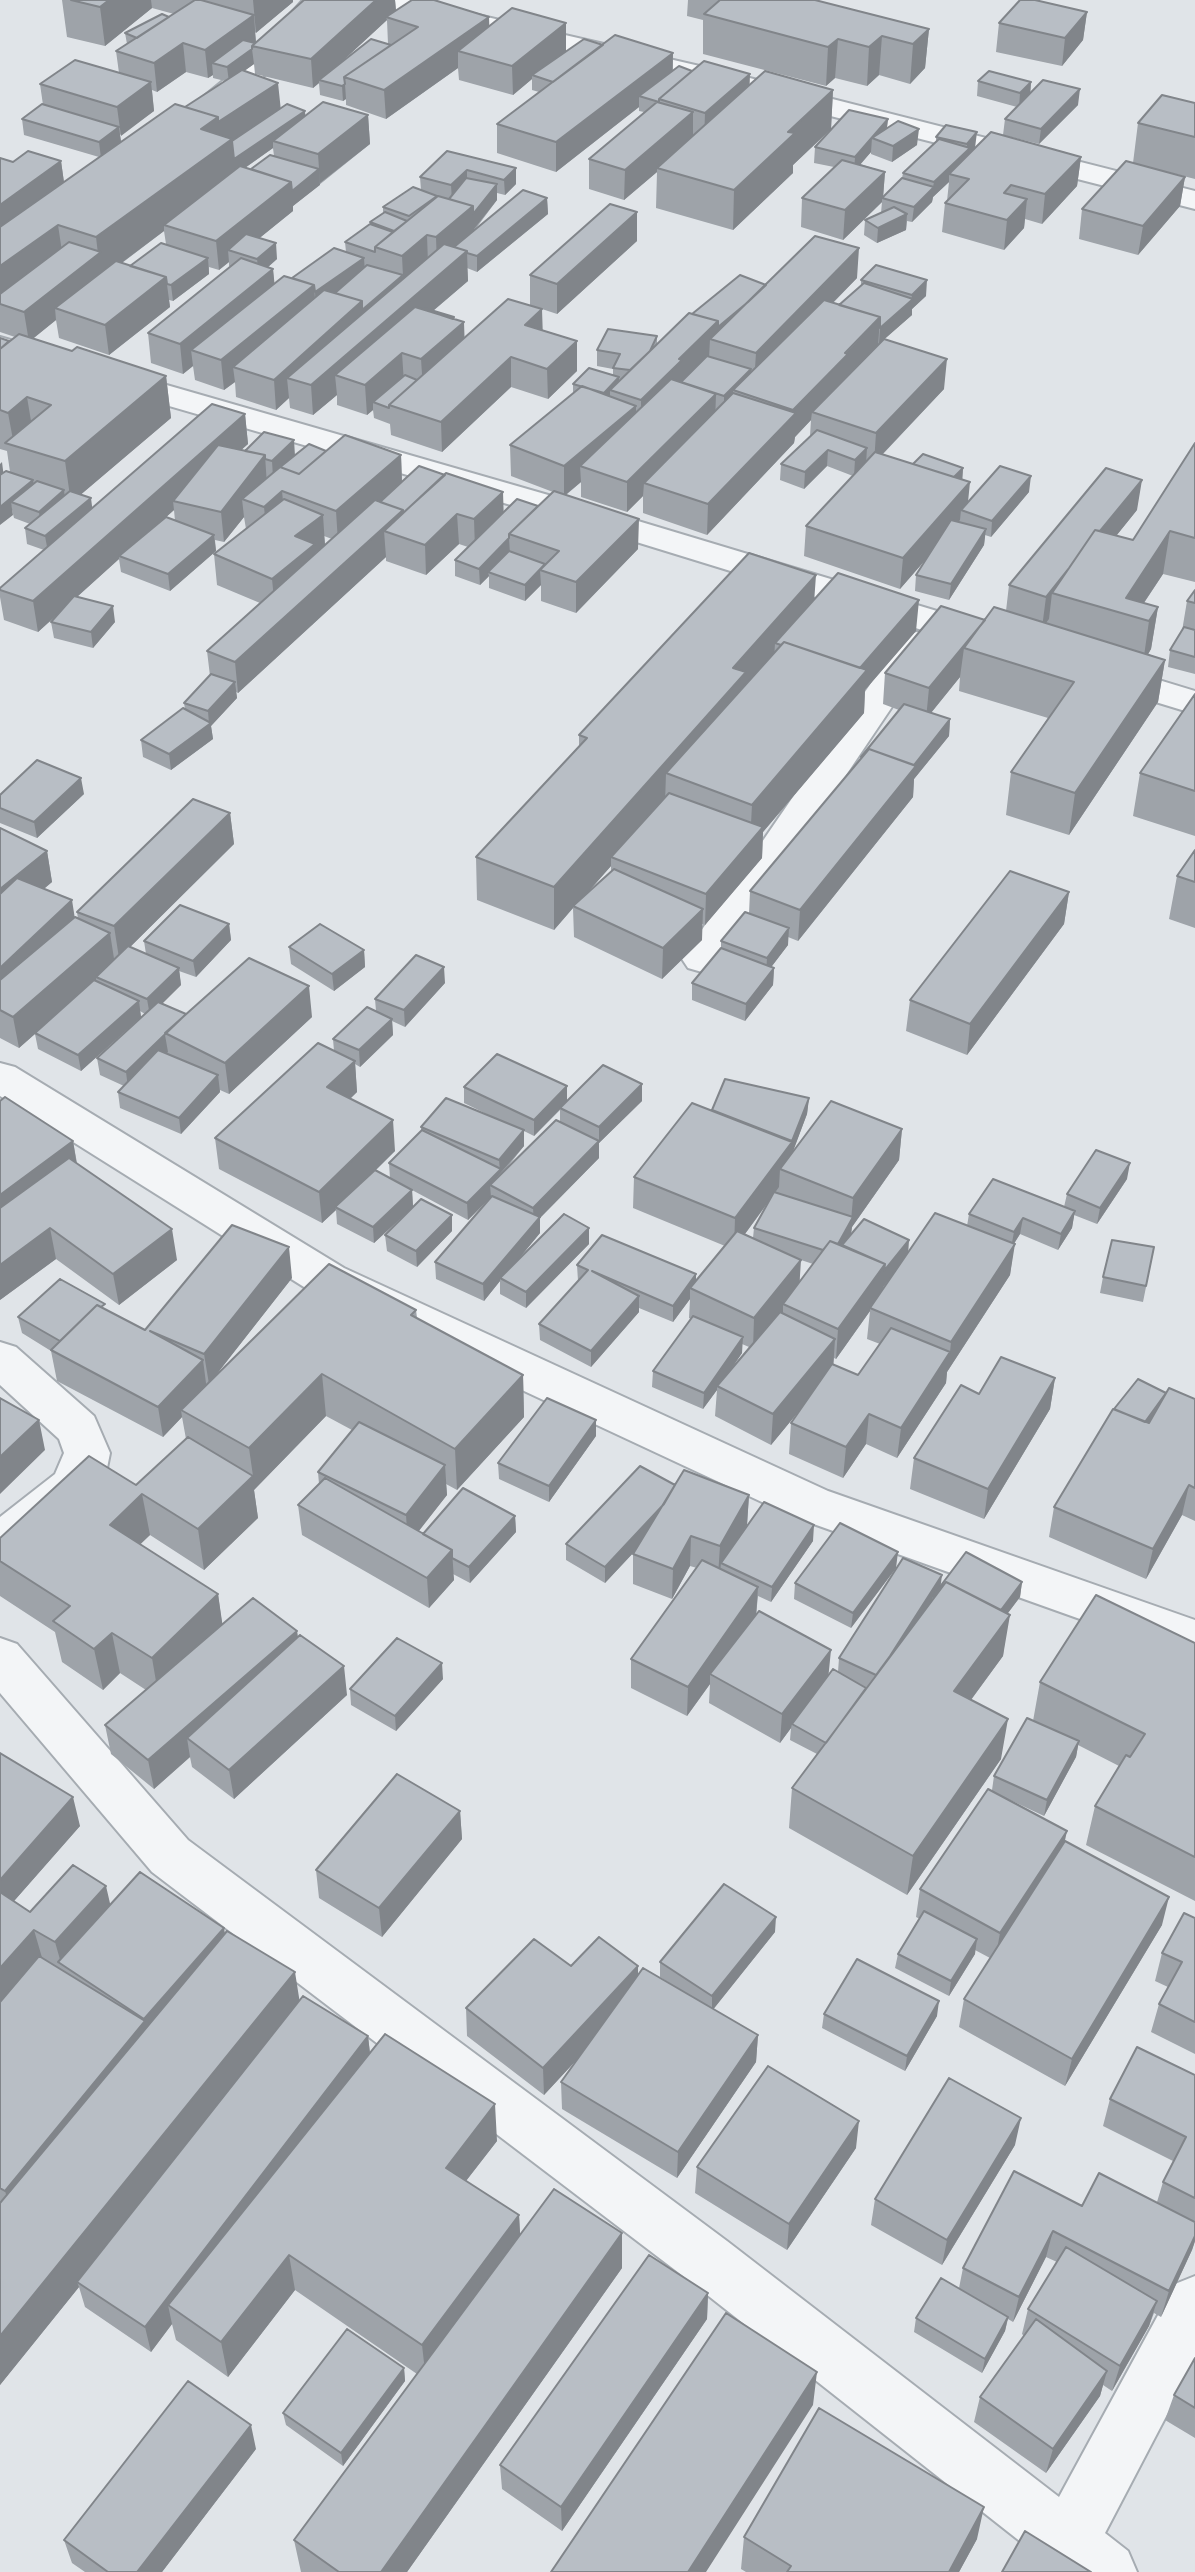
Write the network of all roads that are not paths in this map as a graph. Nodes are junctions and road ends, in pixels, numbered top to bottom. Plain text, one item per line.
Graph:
1 (318, 0) edge
2 (377, 0) edge
3 (175, 131) edge
4 (1195, 200) edge
5 (24, 346) edge
6 (932, 621) junction
7 (1020, 649) edge
8 (1078, 667) edge
9 (1195, 703) edge
10 (702, 959) dead end
11 (0, 1077) edge
12 (0, 1359) edge
13 (0, 1543) edge
14 (1195, 1640) edge
15 (0, 1658) edge
16 (1195, 2303) edge
17 (1088, 2557) edge

1 - 3 street
2 - 4 street
5 - 6 street
6 - 7 street
6 - 10 street
8 - 9 street
11 - 14 street
12 - 13 street
15 - 17 street
16 - 17 street

